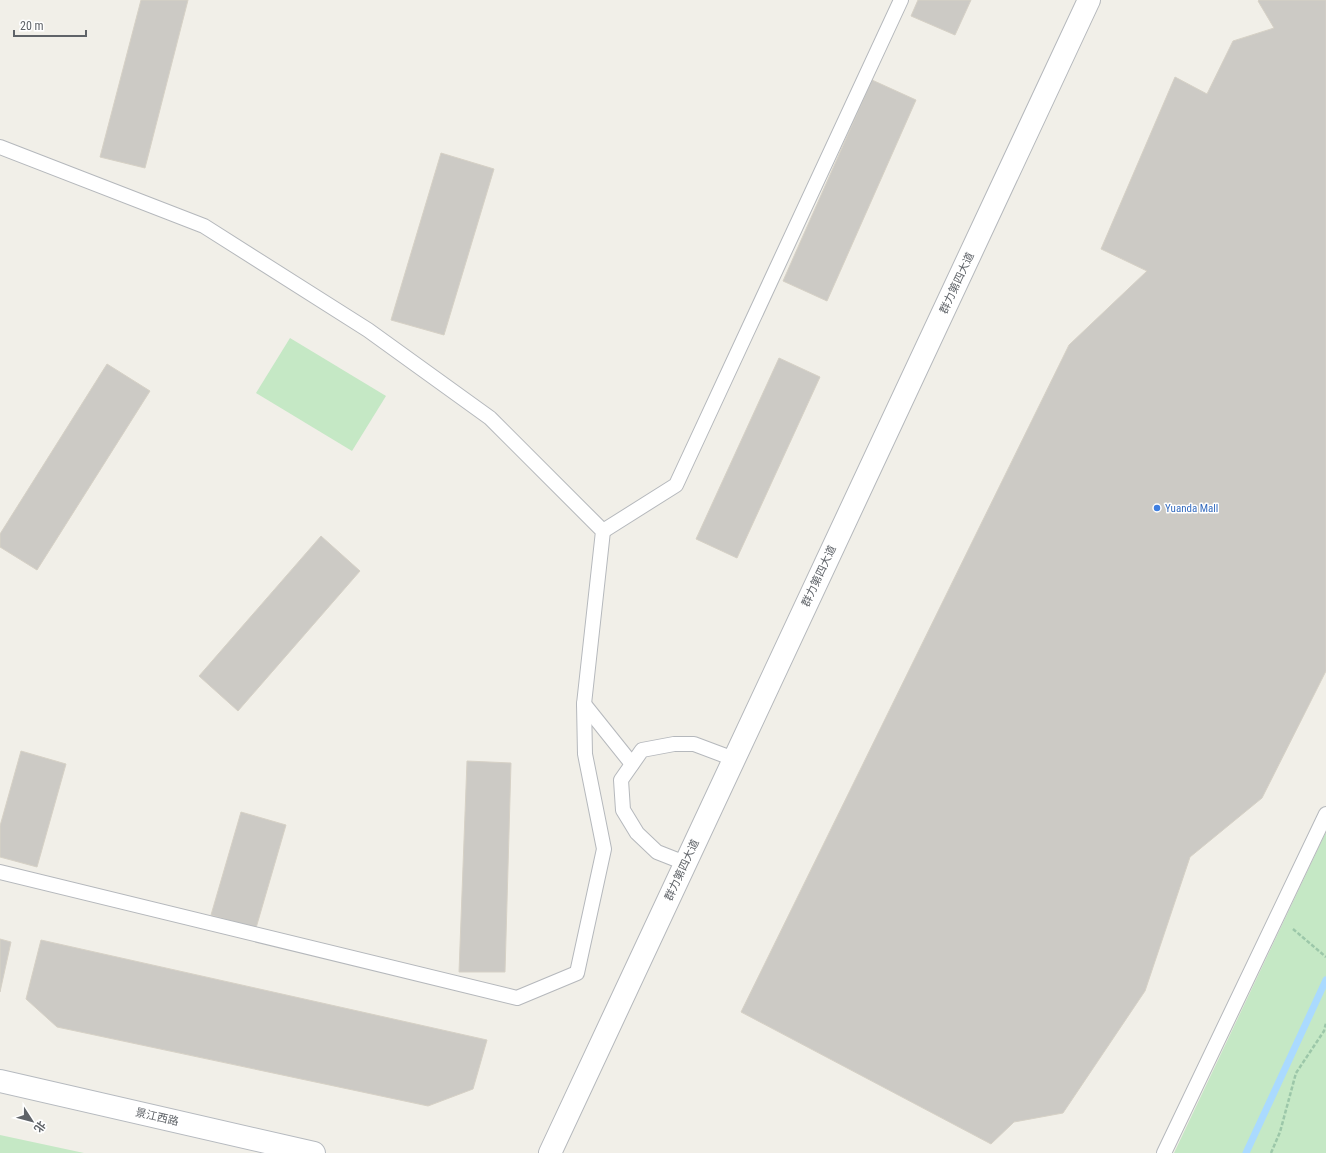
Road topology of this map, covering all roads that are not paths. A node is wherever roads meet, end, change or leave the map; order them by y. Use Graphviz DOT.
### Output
graph roads {
  1 [pos="902,0"];
  2 [pos="1089,0"];
  3 [pos="0,147"];
  4 [pos="603,532"];
  5 [pos="584,704"];
  6 [pos="734,759"];
  7 [pos="632,764"];
  8 [pos="1326,814"];
  9 [pos="685,863"];
  10 [pos="0,872"];
  11 [pos="0,1081"];
  12 [pos="314,1153"];
  13 [pos="550,1153"];
  14 [pos="1164,1153"];
  1 -- 4 [label="lane"];
  2 -- 6 [label="street, 群力第四大道"];
  3 -- 4 [label="lane"];
  4 -- 5 [label="lane"];
  5 -- 7 [label="lane"];
  5 -- 10 [label="lane"];
  6 -- 7 [label="lane"];
  6 -- 9 [label="street, 群力第四大道"];
  7 -- 9 [label="lane"];
  8 -- 14 [label="lane"];
  9 -- 13 [label="street, 群力第四大道"];
  11 -- 12 [label="street, 景江西路"];
}
